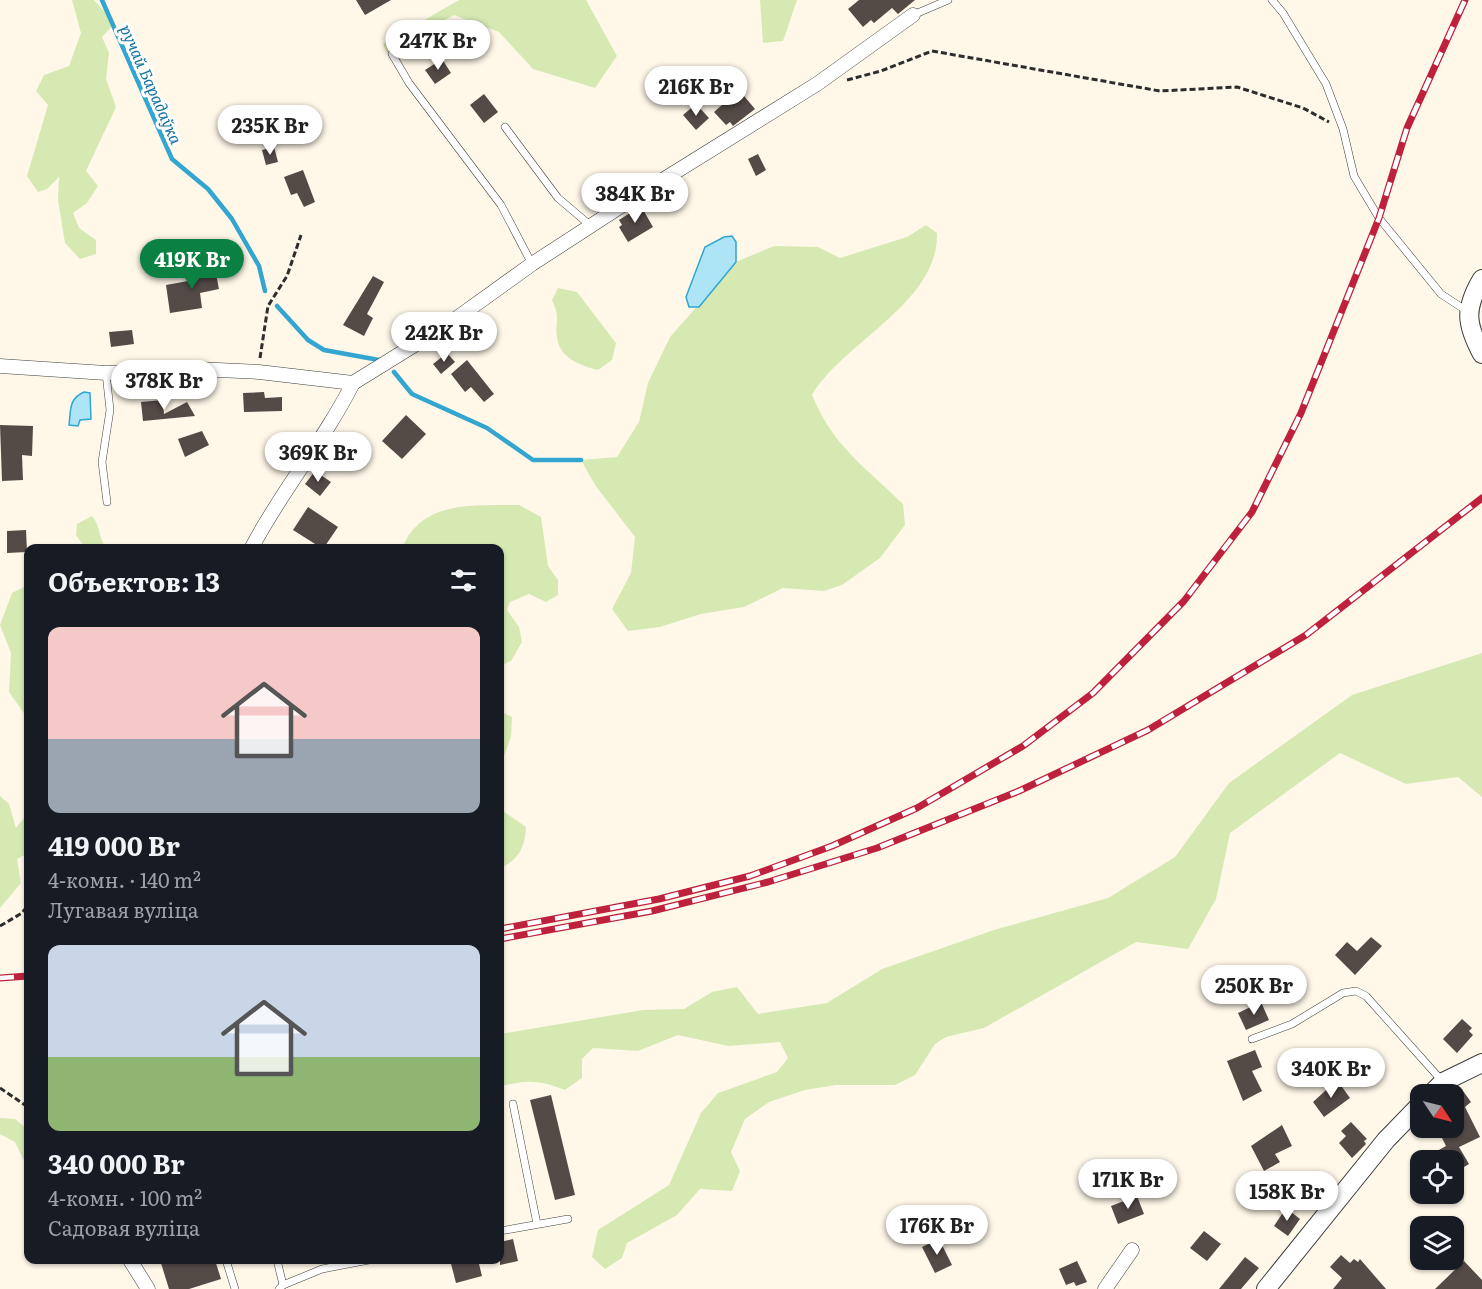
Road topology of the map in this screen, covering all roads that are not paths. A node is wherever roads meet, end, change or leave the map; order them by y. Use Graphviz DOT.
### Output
graph roads {
  1 [pos="948,0"];
  2 [pos="1272,0"];
  3 [pos="913,15"];
  4 [pos="392,54"];
  5 [pos="505,127"];
  6 [pos="591,226"];
  7 [pos="532,264"];
  8 [pos="1482,279"];
  9 [pos="1467,311"];
  10 [pos="1482,354"];
  11 [pos="0,366"];
  12 [pos="106,373"];
  13 [pos="353,383"];
  14 [pos="108,502"];
  15 [pos="254,544"];
  16 [pos="1252,1039"];
  17 [pos="1482,1063"];
  18 [pos="1433,1084"];
  19 [pos="1443,1084"];
  20 [pos="513,1104"];
  21 [pos="1410,1115"];
  22 [pos="568,1219"];
  23 [pos="537,1224"];
  24 [pos="504,1230"];
  25 [pos="1132,1250"];
  26 [pos="132,1264"];
  27 [pos="227,1264"];
  28 [pos="278,1264"];
  29 [pos="348,1264"];
  30 [pos="281,1287"];
  31 [pos="148,1289"];
  32 [pos="235,1289"];
  33 [pos="1105,1289"];
  34 [pos="1266,1289"];
  1 -- 3 [label="lane"];
  2 -- 9 [label="lane"];
  3 -- 6 [label="street"];
  4 -- 7 [label="lane"];
  5 -- 6 [label="lane"];
  6 -- 7 [label="street"];
  7 -- 13 [label="street"];
  8 -- 9 [label="street"];
  9 -- 10 [label="street"];
  11 -- 12 [label="street"];
  12 -- 13 [label="street"];
  12 -- 14 [label="lane"];
  13 -- 15 [label="street"];
  16 -- 18 [label="lane"];
  17 -- 19 [label="street"];
  20 -- 23 [label="lane"];
  21 -- 34 [label="street"];
  22 -- 23 [label="lane"];
  23 -- 24 [label="lane"];
  25 -- 33 [label="street"];
  26 -- 31 [label="street"];
  27 -- 32 [label="lane"];
  28 -- 30 [label="lane"];
  29 -- 30 [label="lane"];
}
